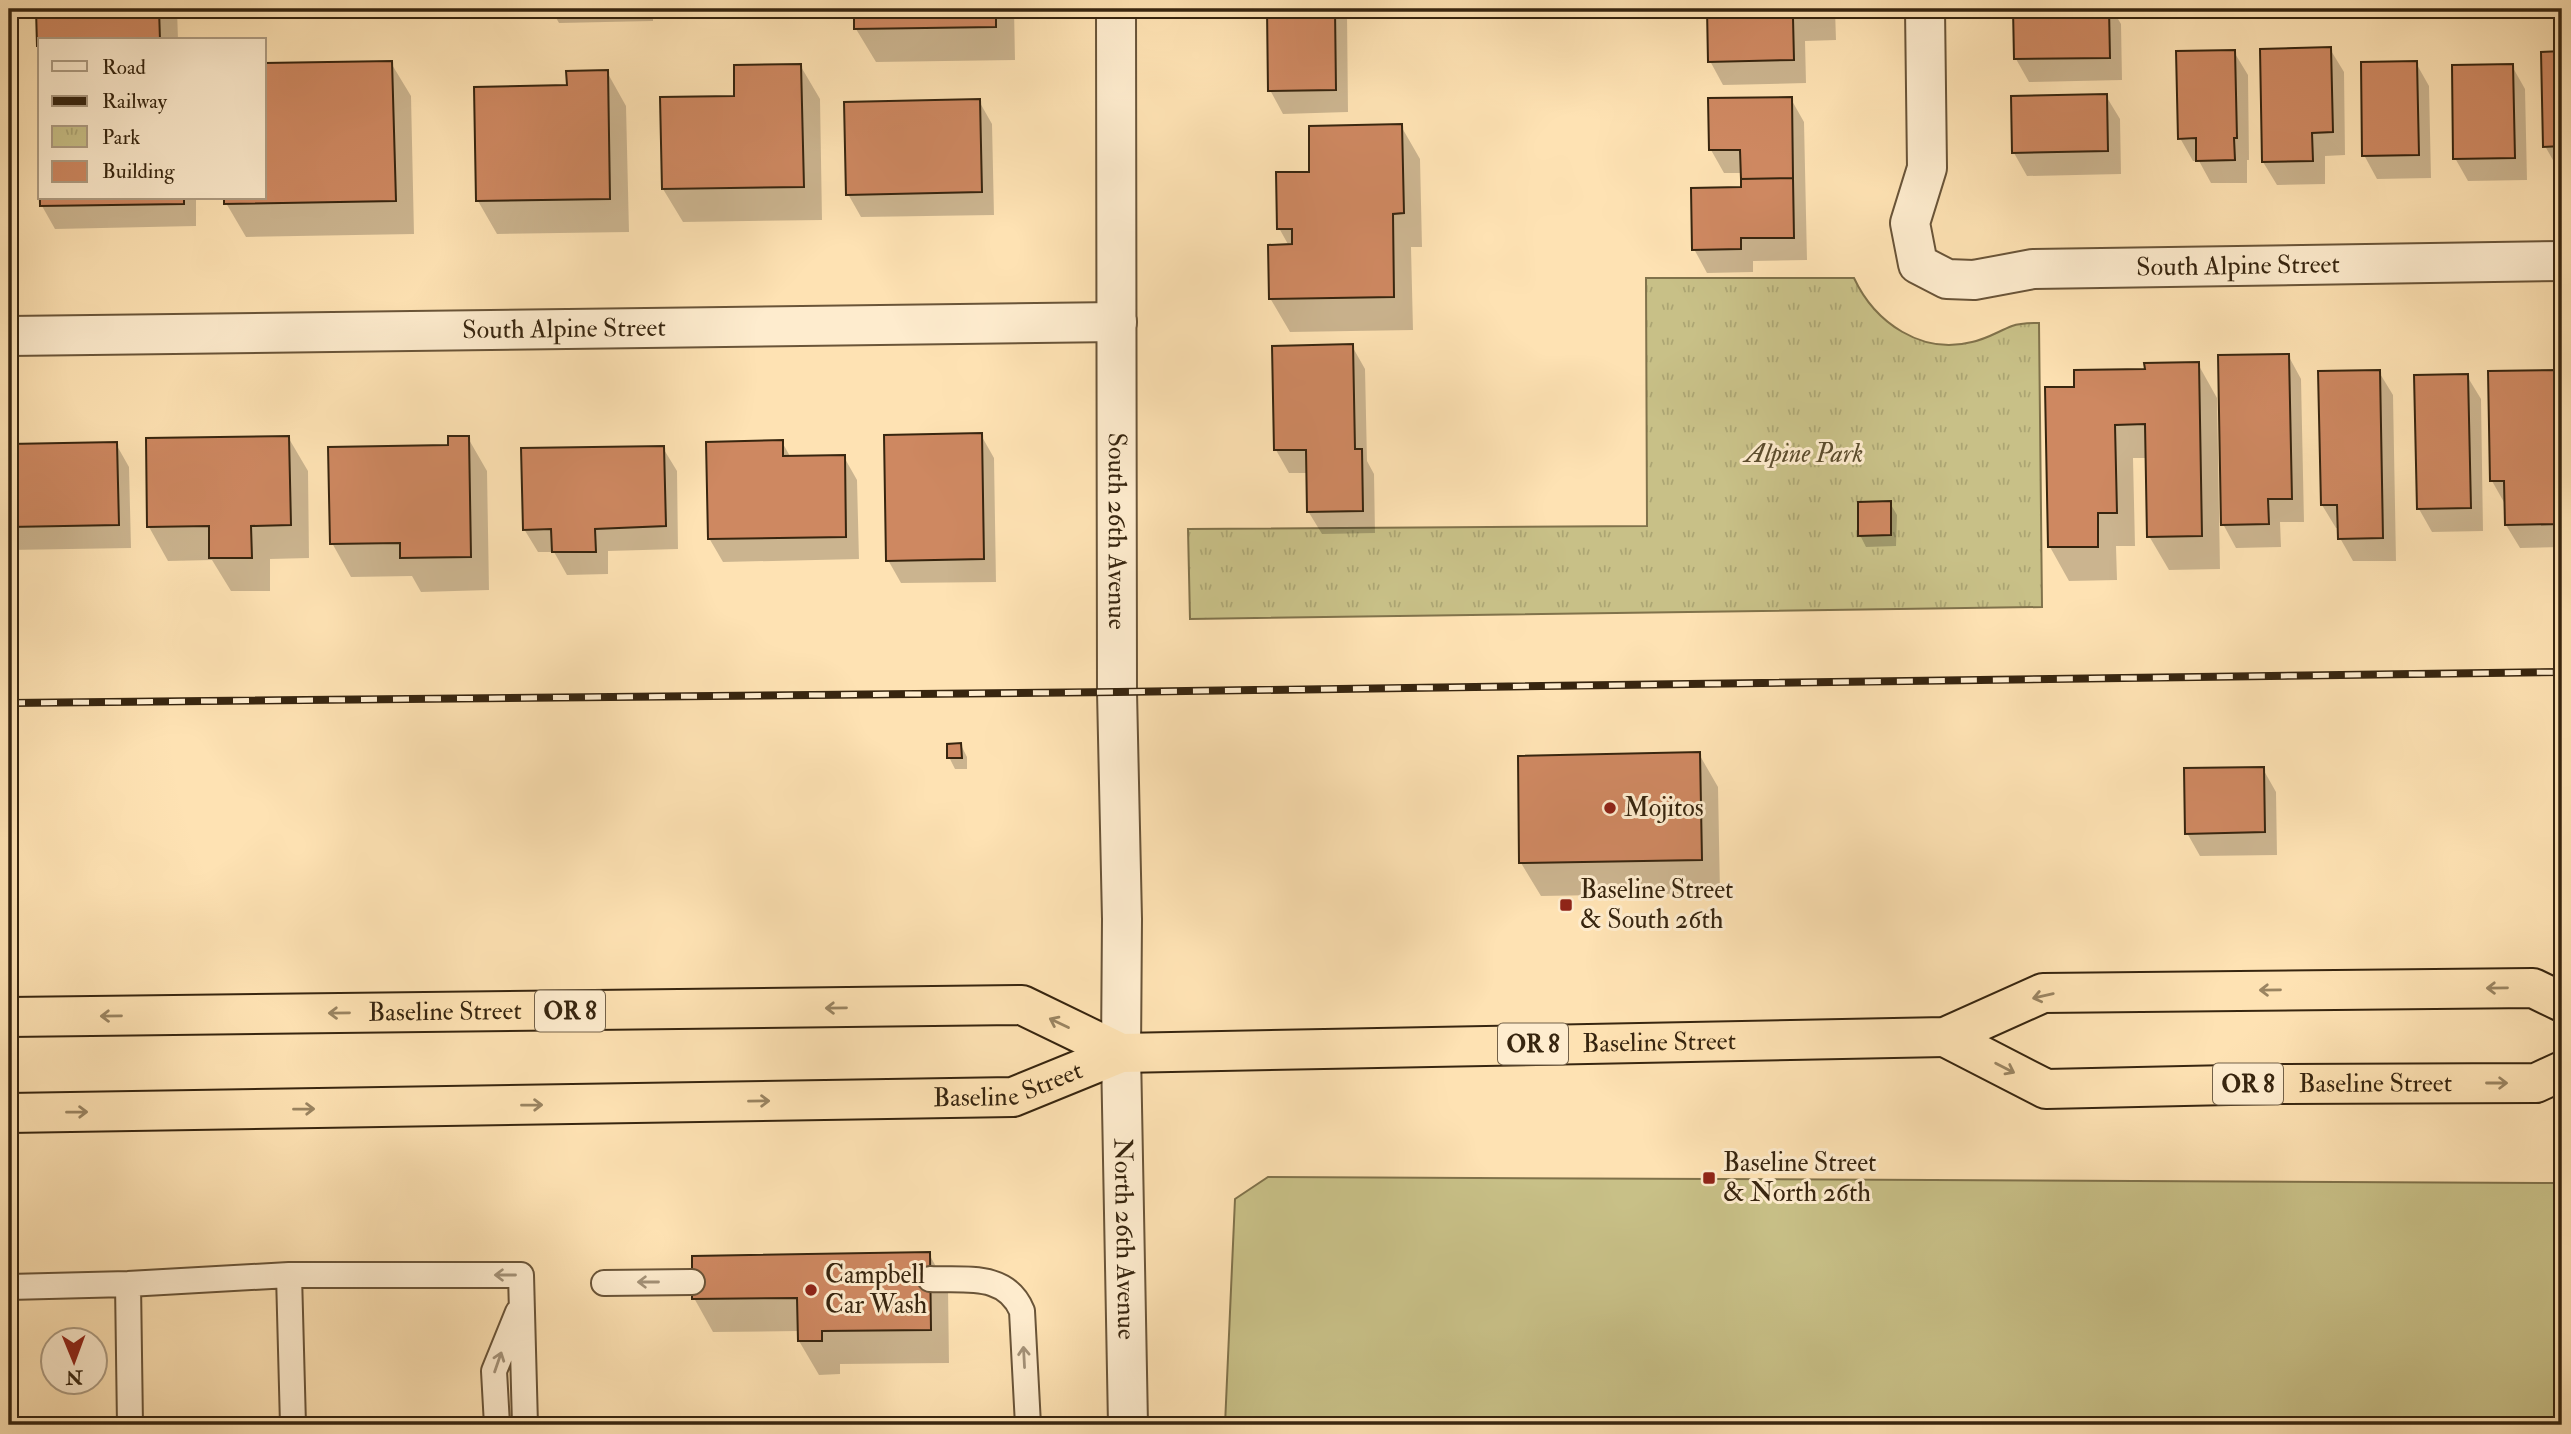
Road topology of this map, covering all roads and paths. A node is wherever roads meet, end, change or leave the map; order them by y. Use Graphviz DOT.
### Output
graph roads {
  1 [pos="1116,9"];
  2 [pos="1925,9"];
  3 [pos="2562,261"];
  4 [pos="1117,322"];
  5 [pos="9,336"];
  6 [pos="2562,1002"];
  7 [pos="9,1017"];
  8 [pos="1945,1037"];
  9 [pos="1121,1053"];
  10 [pos="2562,1070"];
  11 [pos="9,1113"];
  12 [pos="289,1275"];
  13 [pos="930,1279"];
  14 [pos="692,1282"];
  15 [pos="604,1283"];
  16 [pos="128,1284"];
  17 [pos="9,1287"];
  18 [pos="522,1302"];
  19 [pos="130,1425"];
  20 [pos="293,1425"];
  21 [pos="496,1425"];
  22 [pos="525,1425"];
  23 [pos="1028,1425"];
  24 [pos="1128,1425"];
  1 -- 4 [label="street, South 26th Avenue"];
  2 -- 3 [label="street, South Alpine Street"];
  4 -- 5 [label="street, South Alpine Street"];
  4 -- 9 [label="street, South 26th Avenue"];
  6 -- 8 [label="highway, Baseline Street / OR 8, one-way"];
  9 -- 7 [label="highway, Baseline Street / OR 8, one-way"];
  8 -- 9 [label="highway, Baseline Street / OR 8"];
  8 -- 10 [label="highway, Baseline Street / OR 8, one-way"];
  11 -- 9 [label="highway, Baseline Street / OR 8, one-way"];
  9 -- 24 [label="street, North 26th Avenue"];
  12 -- 16 [label="lane"];
  18 -- 12 [label="lane, one-way"];
  12 -- 20 [label="lane"];
  23 -- 13 [label="lane, one-way"];
  14 -- 15 [label="lane, one-way"];
  16 -- 17 [label="lane"];
  16 -- 19 [label="lane"];
  21 -- 18 [label="lane, one-way"];
  18 -- 22 [label="lane"];
}
